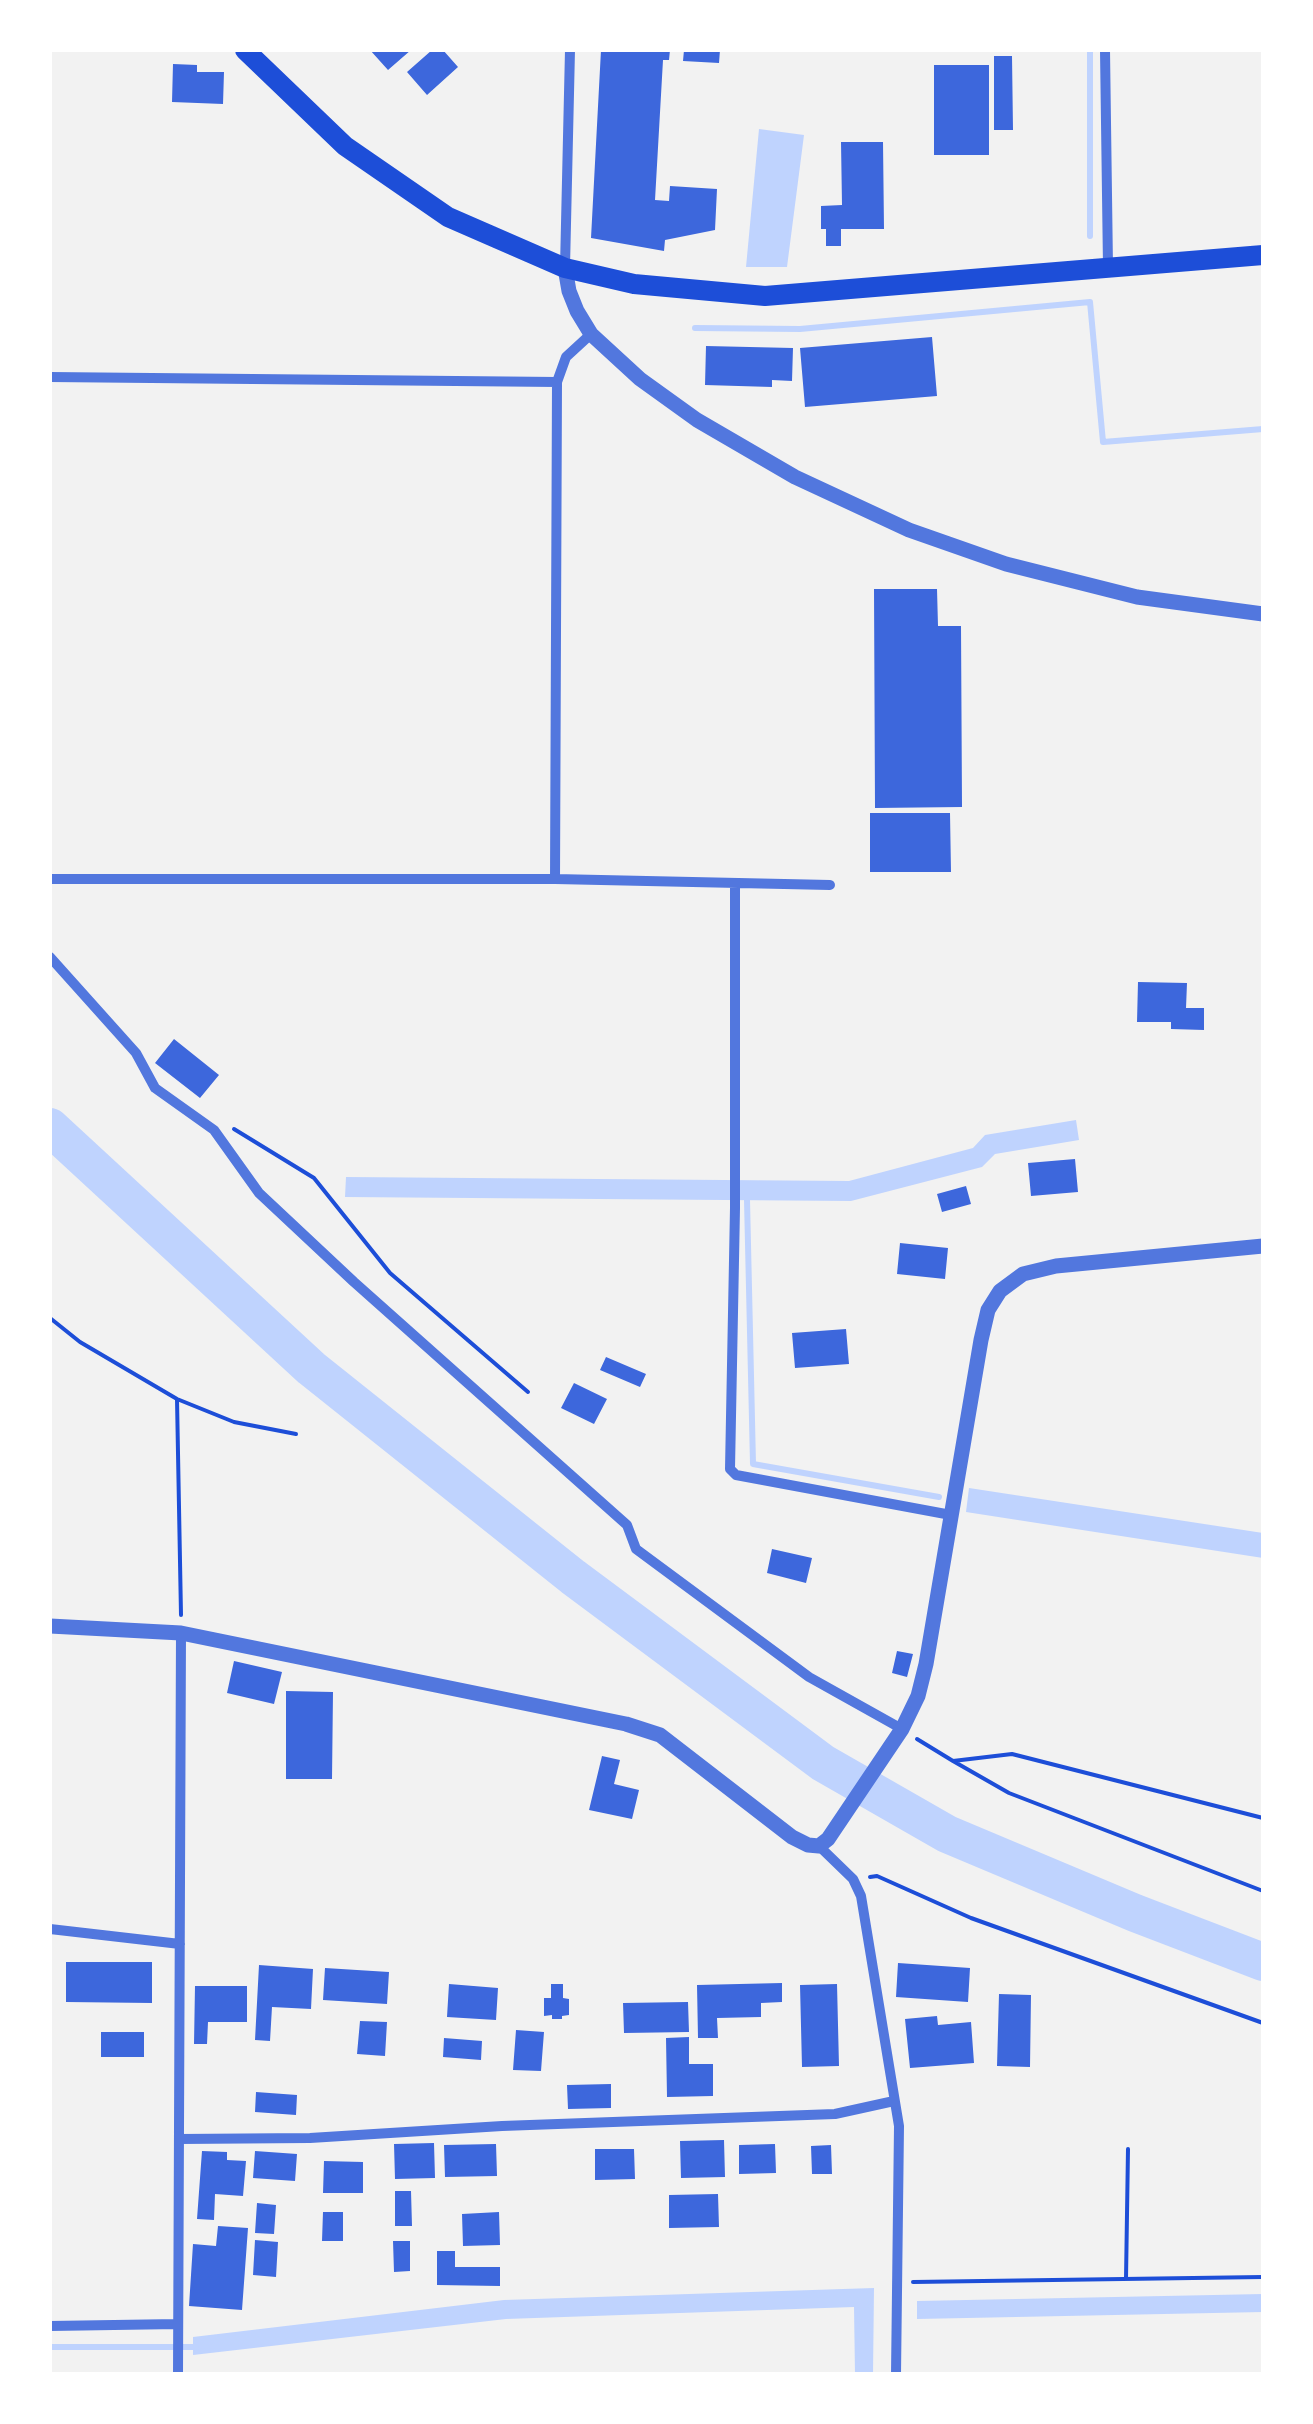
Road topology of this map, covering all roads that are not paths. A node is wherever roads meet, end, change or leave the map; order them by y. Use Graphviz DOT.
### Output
graph roads {
  1 [pos="245,50"];
  2 [pos="570,50"];
  3 [pos="1105,50"];
  4 [pos="1263,255"];
  5 [pos="565,268"];
  6 [pos="1108,268"];
  7 [pos="590,334"];
  8 [pos="50,377"];
  9 [pos="557,382"];
  10 [pos="1263,614"];
  11 [pos="555,878"];
  12 [pos="50,879"];
  13 [pos="734,883"];
  14 [pos="830,885"];
  15 [pos="50,956"];
  16 [pos="1263,1246"];
  17 [pos="951,1515"];
  18 [pos="50,1626"];
  19 [pos="181,1633"];
  20 [pos="902,1729"];
  21 [pos="824,1843"];
  22 [pos="50,1928"];
  23 [pos="180,1944"];
  24 [pos="894,2101"];
  25 [pos="179,2139"];
  26 [pos="178,2324"];
  27 [pos="50,2326"];
  28 [pos="178,2374"];
  29 [pos="896,2374"];
  1 -- 5 [label="main road"];
  2 -- 5 [label="street"];
  3 -- 6 [label="street"];
  4 -- 6 [label="main road"];
  5 -- 6 [label="main road"];
  5 -- 7 [label="street"];
  7 -- 9 [label="street"];
  7 -- 10 [label="street"];
  8 -- 9 [label="street"];
  9 -- 11 [label="street"];
  11 -- 12 [label="street"];
  11 -- 13 [label="street"];
  13 -- 14 [label="street"];
  13 -- 17 [label="street"];
  15 -- 20 [label="street"];
  16 -- 17 [label="street"];
  17 -- 20 [label="street"];
  18 -- 19 [label="street"];
  19 -- 21 [label="street"];
  19 -- 23 [label="street"];
  20 -- 21 [label="street"];
  21 -- 24 [label="street"];
  22 -- 23 [label="street"];
  23 -- 25 [label="street"];
  24 -- 25 [label="street"];
  24 -- 29 [label="street"];
  25 -- 26 [label="street"];
  26 -- 27 [label="street"];
  26 -- 28 [label="street"];
}
